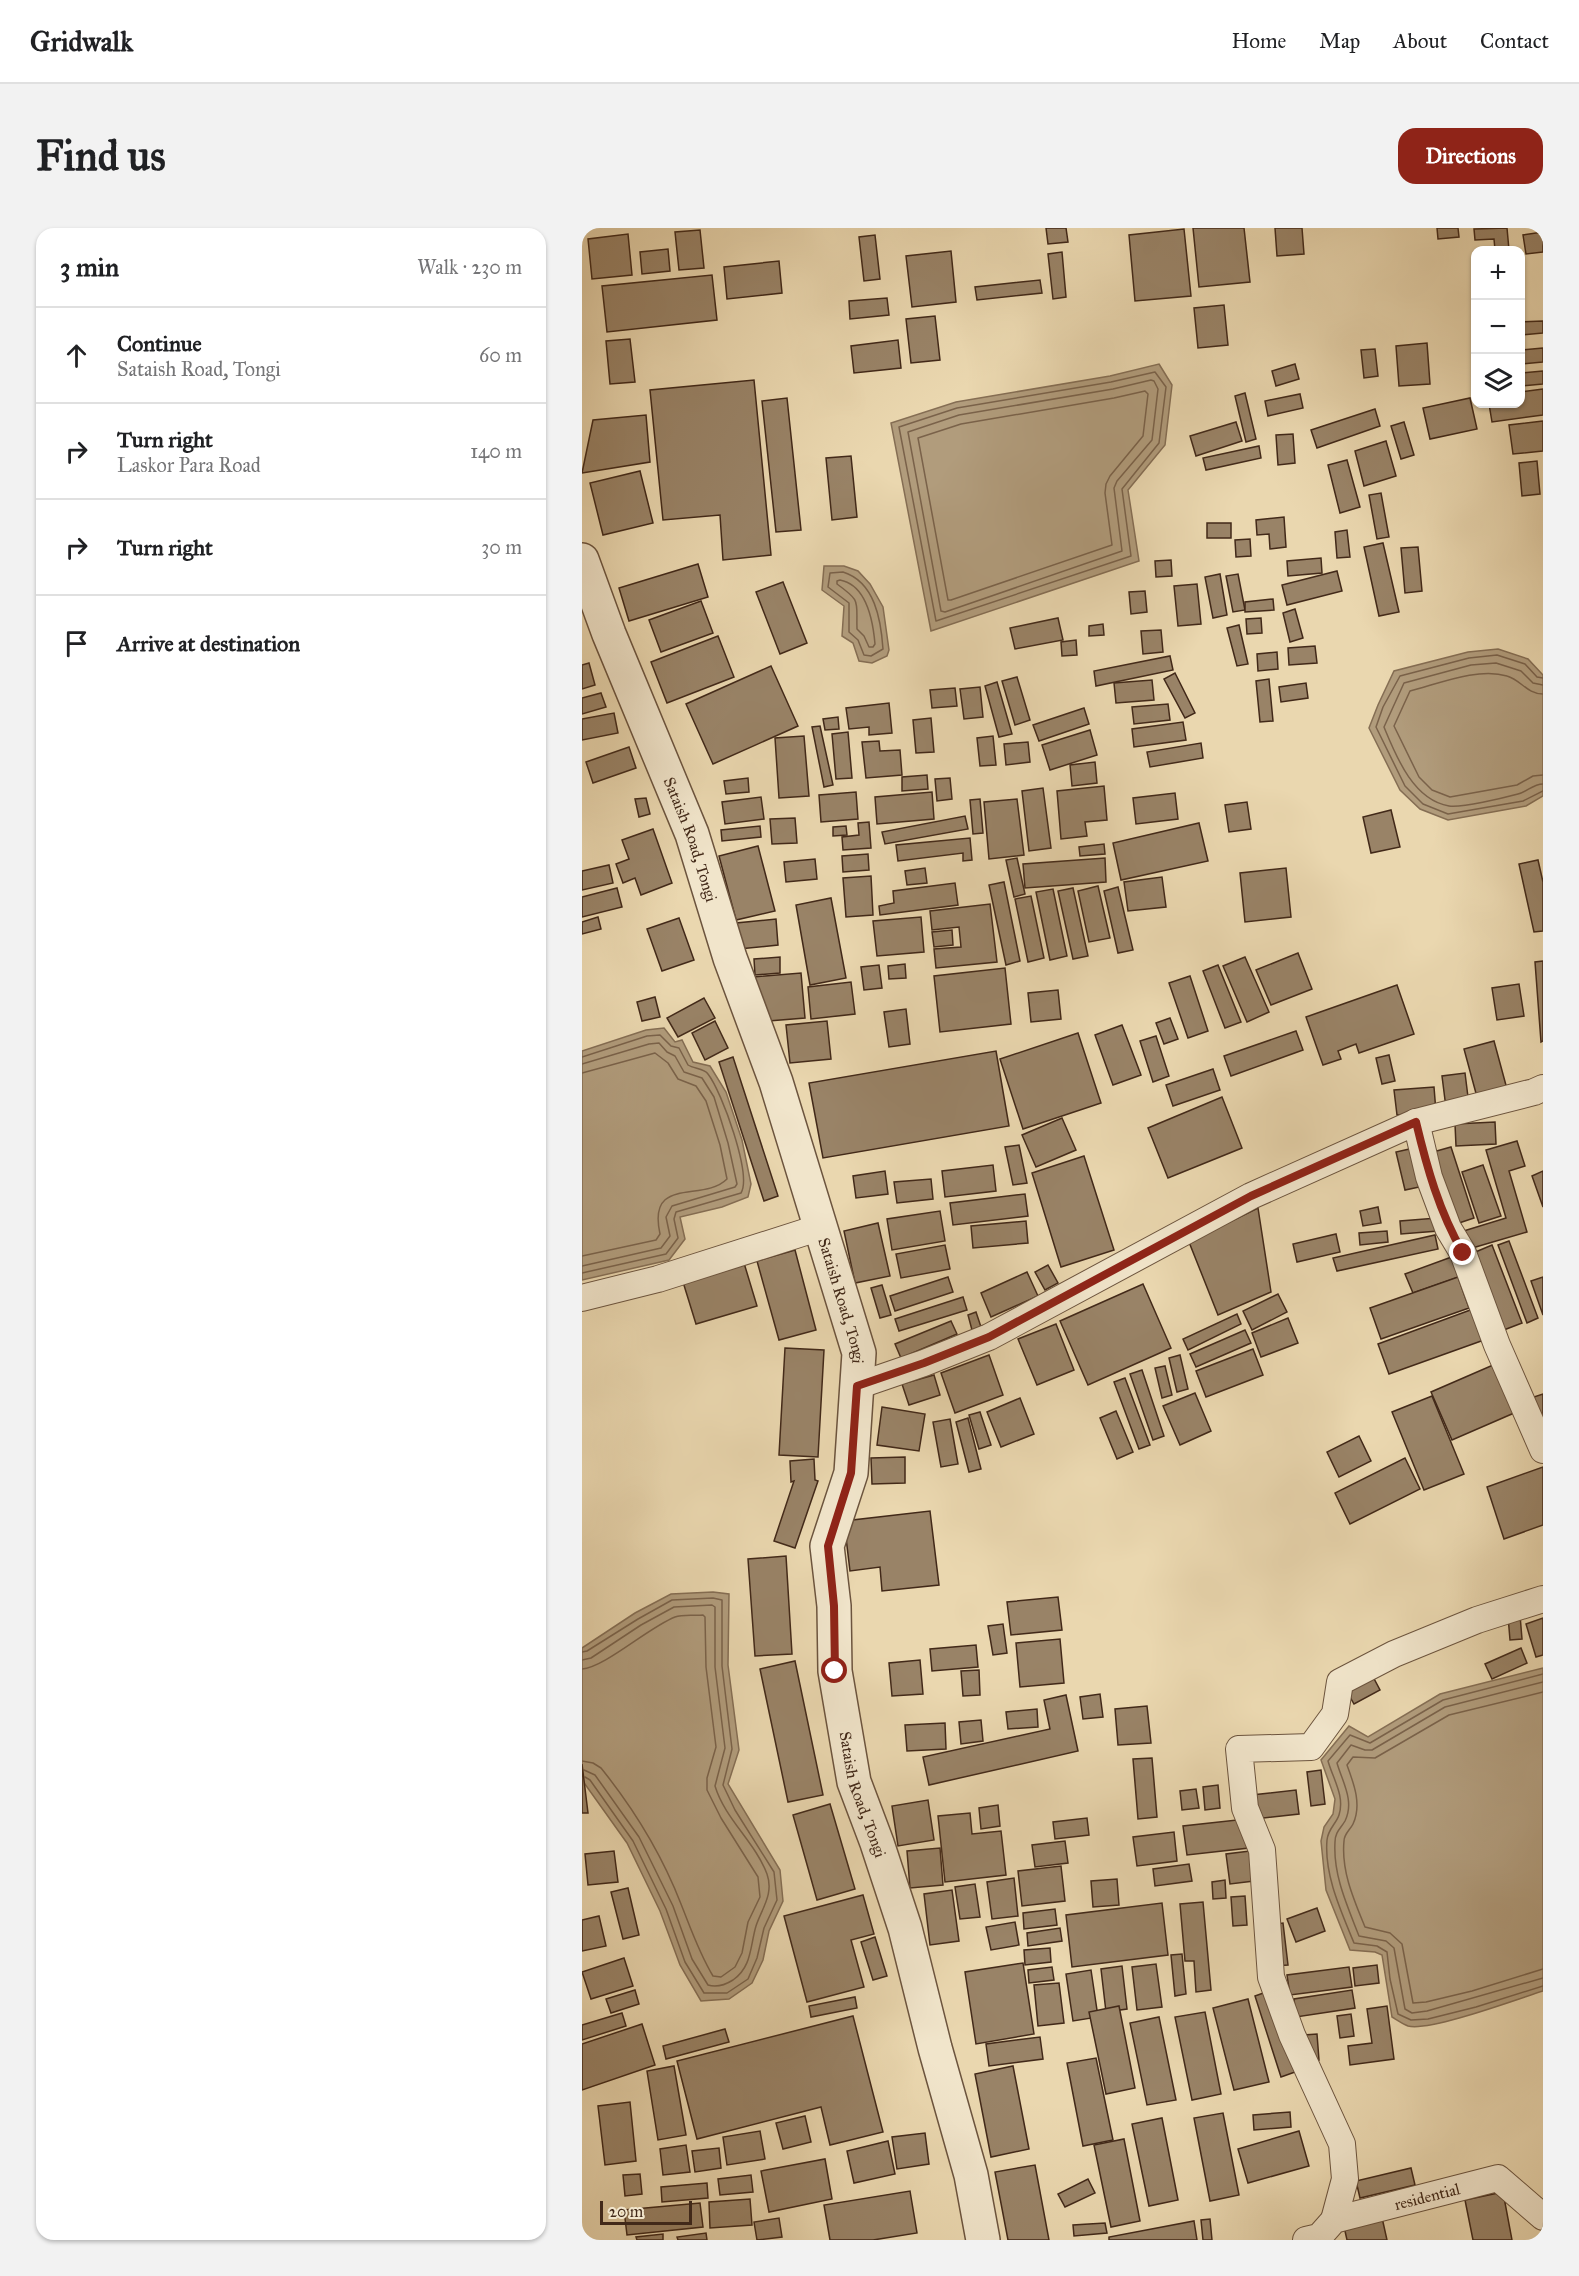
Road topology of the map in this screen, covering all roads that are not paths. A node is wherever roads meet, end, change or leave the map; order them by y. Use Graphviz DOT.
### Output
graph roads {
  1 [pos="582,560"];
  2 [pos="1543,1088"];
  3 [pos="1416,1122"];
  4 [pos="821,1227"];
  5 [pos="582,1298"];
  6 [pos="857,1386"];
  7 [pos="1543,1450"];
  8 [pos="1543,1599"];
  9 [pos="1543,2217"];
  10 [pos="1334,2220"];
  11 [pos="983,2240"];
  12 [pos="1306,2240"];
  1 -- 4 [label="street, Sataish Road, Tongi"];
  2 -- 3 [label="street"];
  3 -- 6 [label="street"];
  3 -- 7 [label="street"];
  4 -- 5 [label="street"];
  4 -- 6 [label="street, Sataish Road, Tongi"];
  6 -- 11 [label="street, Sataish Road, Tongi"];
  8 -- 10 [label="street"];
  9 -- 10 [label="street, residential"];
  10 -- 12 [label="street, residential"];
}
